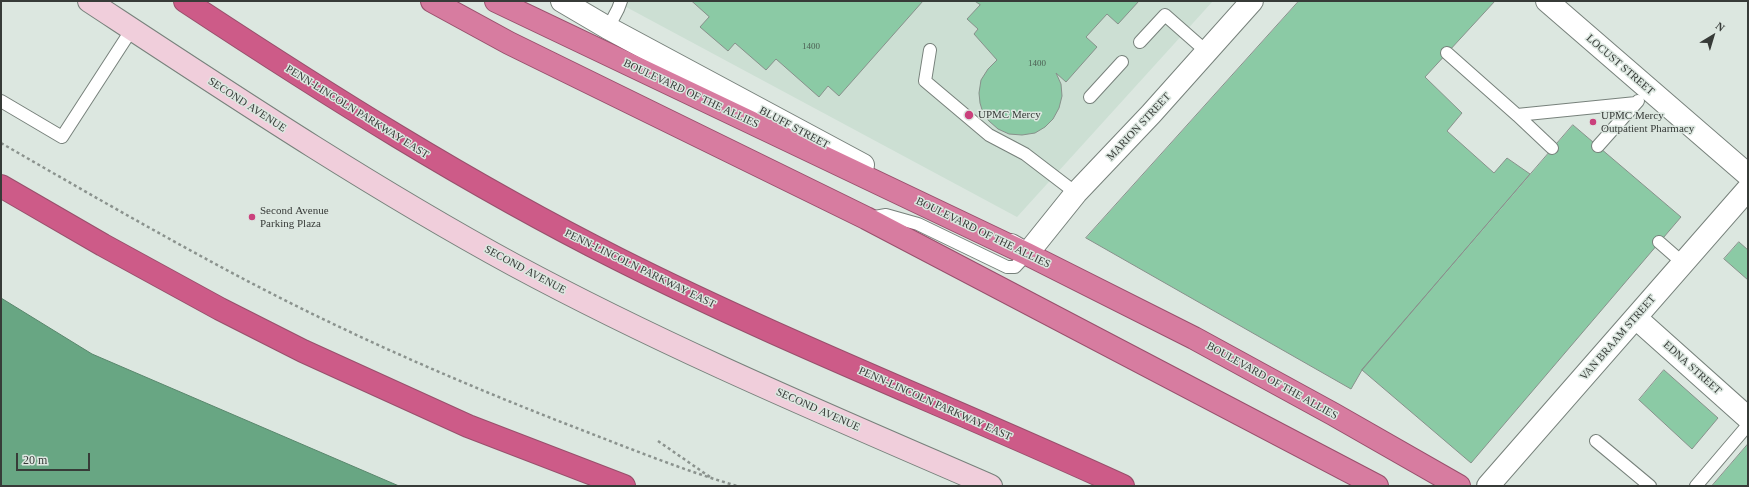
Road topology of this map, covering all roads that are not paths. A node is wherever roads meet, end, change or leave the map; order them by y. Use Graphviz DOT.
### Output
graph roads {
  1 [pos="89,1"];
  2 [pos="185,1"];
  3 [pos="432,1"];
  4 [pos="496,1"];
  5 [pos="562,1"];
  6 [pos="621,1"];
  7 [pos="1252,1"];
  8 [pos="1547,1"];
  9 [pos="608,28"];
  10 [pos="132,29"];
  11 [pos="1140,42"];
  12 [pos="930,50"];
  13 [pos="1207,52"];
  14 [pos="1447,53"];
  15 [pos="1122,62"];
  16 [pos="1642,96"];
  17 [pos="1090,97"];
  18 [pos="1,101"];
  19 [pos="1517,115"];
  20 [pos="1598,146"];
  21 [pos="1552,148"];
  22 [pos="1748,175"];
  23 [pos="1,186"];
  24 [pos="1748,189"];
  25 [pos="1076,193"];
  26 [pos="866,218"];
  27 [pos="1659,242"];
  28 [pos="1026,254"];
  29 [pos="1684,264"];
  30 [pos="1636,318"];
  31 [pos="1748,418"];
  32 [pos="1748,426"];
  33 [pos="1596,441"];
  34 [pos="624,486"];
  35 [pos="990,486"];
  36 [pos="1123,486"];
  37 [pos="1377,486"];
  38 [pos="1459,486"];
  39 [pos="1488,486"];
  40 [pos="1650,486"];
  41 [pos="1696,486"];
  1 -- 10 [label="main road, SECOND AVENUE"];
  2 -- 36 [label="highway, PENN-LINCOLN PARKWAY EAST"];
  3 -- 26 [label="highway"];
  4 -- 28 [label="highway, BOULEVARD OF THE ALLIES"];
  5 -- 9 [label="street, BLUFF STREET"];
  6 -- 9 [label="lane"];
  7 -- 13 [label="street, MARION STREET"];
  8 -- 16 [label="street, LOCUST STREET"];
  9 -- 28 [label="street, BLUFF STREET"];
  10 -- 18 [label="lane"];
  10 -- 35 [label="main road, SECOND AVENUE"];
  11 -- 13 [label="lane"];
  12 -- 25 [label="lane"];
  13 -- 25 [label="street, MARION STREET"];
  14 -- 19 [label="lane"];
  15 -- 17 [label="lane"];
  16 -- 19 [label="lane"];
  16 -- 20 [label="lane"];
  16 -- 22 [label="street, LOCUST STREET"];
  19 -- 21 [label="lane"];
  23 -- 34 [label="highway"];
  24 -- 29 [label="street, VAN BRAAM STREET"];
  25 -- 28 [label="street, MARION STREET"];
  26 -- 28 [label="lane"];
  26 -- 37 [label="highway"];
  27 -- 29 [label="lane"];
  28 -- 38 [label="highway, BOULEVARD OF THE ALLIES"];
  29 -- 30 [label="street, VAN BRAAM STREET"];
  30 -- 31 [label="street, EDNA STREET"];
  30 -- 39 [label="street, VAN BRAAM STREET"];
  32 -- 41 [label="lane"];
  33 -- 40 [label="lane"];
}
